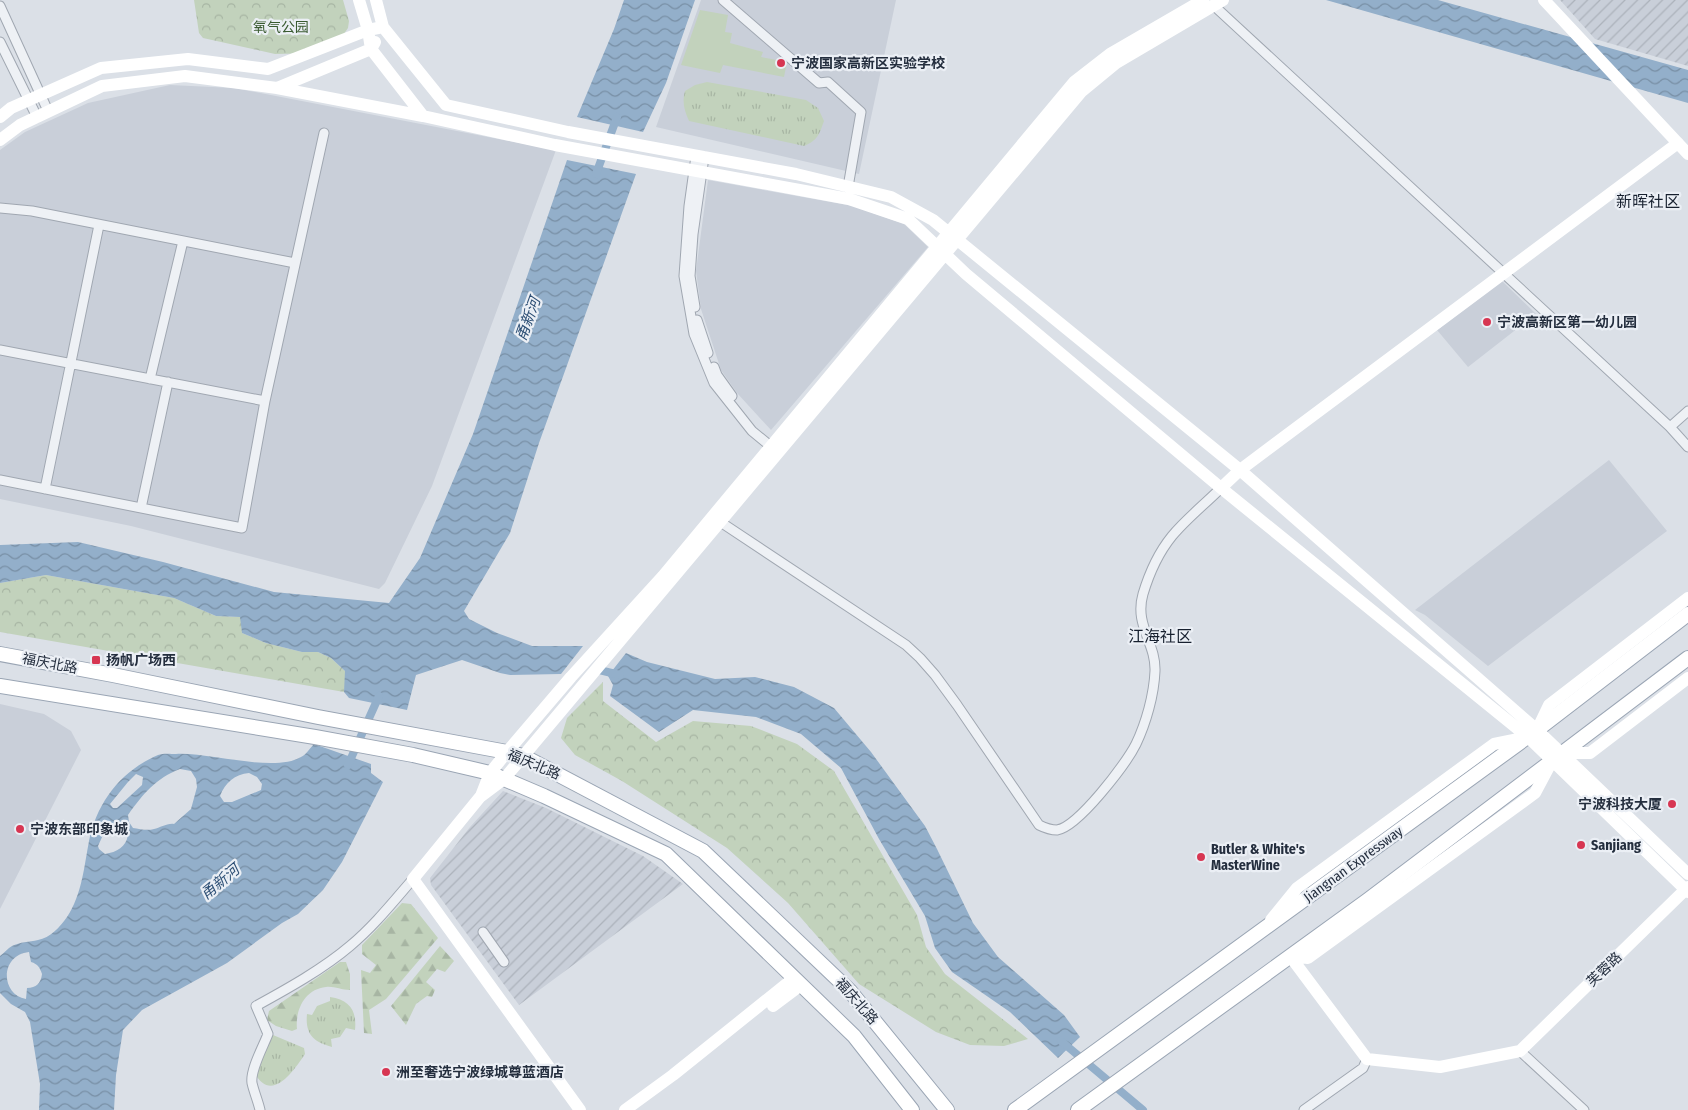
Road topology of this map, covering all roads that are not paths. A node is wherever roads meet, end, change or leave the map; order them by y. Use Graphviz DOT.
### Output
graph roads {
  1 [pos="359,0"];
  2 [pos="376,0"];
  3 [pos="724,0"];
  4 [pos="1544,0"];
  5 [pos="1212,1"];
  6 [pos="0,6"];
  7 [pos="383,27"];
  8 [pos="368,30"];
  9 [pos="0,42"];
  10 [pos="372,49"];
  11 [pos="277,88"];
  12 [pos="41,95"];
  13 [pos="29,100"];
  14 [pos="43,114"];
  15 [pos="423,116"];
  16 [pos="0,117"];
  17 [pos="324,133"];
  18 [pos="0,140"];
  19 [pos="1678,143"];
  20 [pos="1688,154"];
  21 [pos="700,157"];
  22 [pos="698,171"];
  23 [pos="848,187"];
  24 [pos="0,208"];
  25 [pos="99,225"];
  26 [pos="952,237"];
  27 [pos="183,241"];
  28 [pos="941,250"];
  29 [pos="295,263"];
  30 [pos="1504,274"];
  31 [pos="0,350"];
  32 [pos="71,363"];
  33 [pos="150,379"];
  34 [pos="168,382"];
  35 [pos="265,401"];
  36 [pos="1688,410"];
  37 [pos="1670,427"];
  38 [pos="1688,447"];
  39 [pos="776,448"];
  40 [pos="1240,470"];
  41 [pos="0,480"];
  42 [pos="1221,488"];
  43 [pos="45,489"];
  44 [pos="140,508"];
  45 [pos="717,518"];
  46 [pos="1688,598"];
  47 [pos="1688,614"];
  48 [pos="0,654"];
  49 [pos="1688,658"];
  50 [pos="1688,678"];
  51 [pos="0,686"];
  52 [pos="1533,734"];
  53 [pos="507,752"];
  54 [pos="523,756"];
  55 [pos="1556,757"];
  56 [pos="490,773"];
  57 [pos="504,779"];
  58 [pos="480,797"];
  59 [pos="1688,874"];
  60 [pos="413,879"];
  61 [pos="1687,890"];
  62 [pos="483,932"];
  63 [pos="1290,956"];
  64 [pos="504,962"];
  65 [pos="798,981"];
  66 [pos="1520,1052"];
  67 [pos="1367,1059"];
  68 [pos="1083,1107"];
  69 [pos="260,1110"];
  70 [pos="580,1110"];
  71 [pos="625,1110"];
  72 [pos="635,1110"];
  73 [pos="912,1110"];
  74 [pos="946,1110"];
  75 [pos="1015,1110"];
  76 [pos="1304,1110"];
  77 [pos="1584,1110"];
  1 -- 8 [label="main road"];
  2 -- 7 [label="main road"];
  3 -- 23 [label="street"];
  4 -- 19 [label="main road"];
  5 -- 26 [label="main road"];
  5 -- 30 [label="street"];
  6 -- 12 [label="street"];
  7 -- 8 [label="main road"];
  7 -- 10 [label="main road"];
  7 -- 21 [label="main road"];
  8 -- 10 [label="main road"];
  8 -- 12 [label="main road"];
  9 -- 13 [label="street"];
  10 -- 11 [label="main road"];
  10 -- 15 [label="main road"];
  11 -- 14 [label="main road"];
  11 -- 15 [label="main road"];
  12 -- 13 [label="main road"];
  12 -- 14 [label="street"];
  13 -- 14 [label="street"];
  13 -- 16 [label="main road"];
  14 -- 18 [label="main road"];
  15 -- 22 [label="main road"];
  17 -- 29 [label="street"];
  19 -- 20 [label="main road"];
  19 -- 30 [label="main road"];
  21 -- 22 [label="street"];
  21 -- 23 [label="main road"];
  22 -- 28 [label="main road"];
  22 -- 39 [label="street"];
  23 -- 26 [label="main road"];
  24 -- 25 [label="street"];
  25 -- 27 [label="street"];
  25 -- 32 [label="street"];
  26 -- 28 [label="main road"];
  26 -- 40 [label="main road"];
  27 -- 29 [label="street"];
  27 -- 33 [label="street"];
  28 -- 39 [label="main road"];
  28 -- 42 [label="main road"];
  29 -- 35 [label="street"];
  30 -- 37 [label="street"];
  30 -- 40 [label="main road"];
  31 -- 32 [label="street"];
  32 -- 33 [label="street"];
  32 -- 43 [label="street"];
  33 -- 34 [label="street"];
  34 -- 35 [label="street"];
  34 -- 44 [label="street"];
  35 -- 44 [label="street"];
  36 -- 37 [label="street"];
  37 -- 38 [label="street"];
  39 -- 45 [label="main road"];
  40 -- 42 [label="main road"];
  40 -- 52 [label="main road"];
  41 -- 43 [label="street"];
  42 -- 45 [label="street"];
  42 -- 52 [label="main road"];
  43 -- 44 [label="street"];
  45 -- 53 [label="main road"];
  45 -- 54 [label="main road"];
  46 -- 52 [label="main road"];
  47 -- 52 [label="main road, Jiangnan Expressway"];
  48 -- 53 [label="main road, 福庆北路"];
  49 -- 55 [label="main road"];
  50 -- 55 [label="main road"];
  51 -- 56 [label="main road, 福庆北路"];
  52 -- 55 [label="main road"];
  52 -- 75 [label="main road, Jiangnan Expressway"];
  53 -- 54 [label="main road, 福庆北路"];
  53 -- 56 [label="main road"];
  54 -- 57 [label="main road"];
  54 -- 74 [label="main road, 福庆北路"];
  55 -- 59 [label="main road"];
  55 -- 61 [label="main road"];
  55 -- 63 [label="main road"];
  56 -- 57 [label="main road, 福庆北路"];
  56 -- 58 [label="main road"];
  57 -- 58 [label="main road"];
  57 -- 65 [label="main road, 福庆北路"];
  58 -- 60 [label="main road"];
  60 -- 69 [label="street"];
  60 -- 70 [label="main road"];
  61 -- 66 [label="main road, 芙蓉路"];
  62 -- 64 [label="street"];
  63 -- 67 [label="main road"];
  63 -- 68 [label="main road"];
  65 -- 71 [label="main road"];
  65 -- 72 [label="main road"];
  65 -- 73 [label="main road, 福庆北路"];
  66 -- 67 [label="main road"];
  66 -- 77 [label="street"];
  67 -- 76 [label="street"];
}
